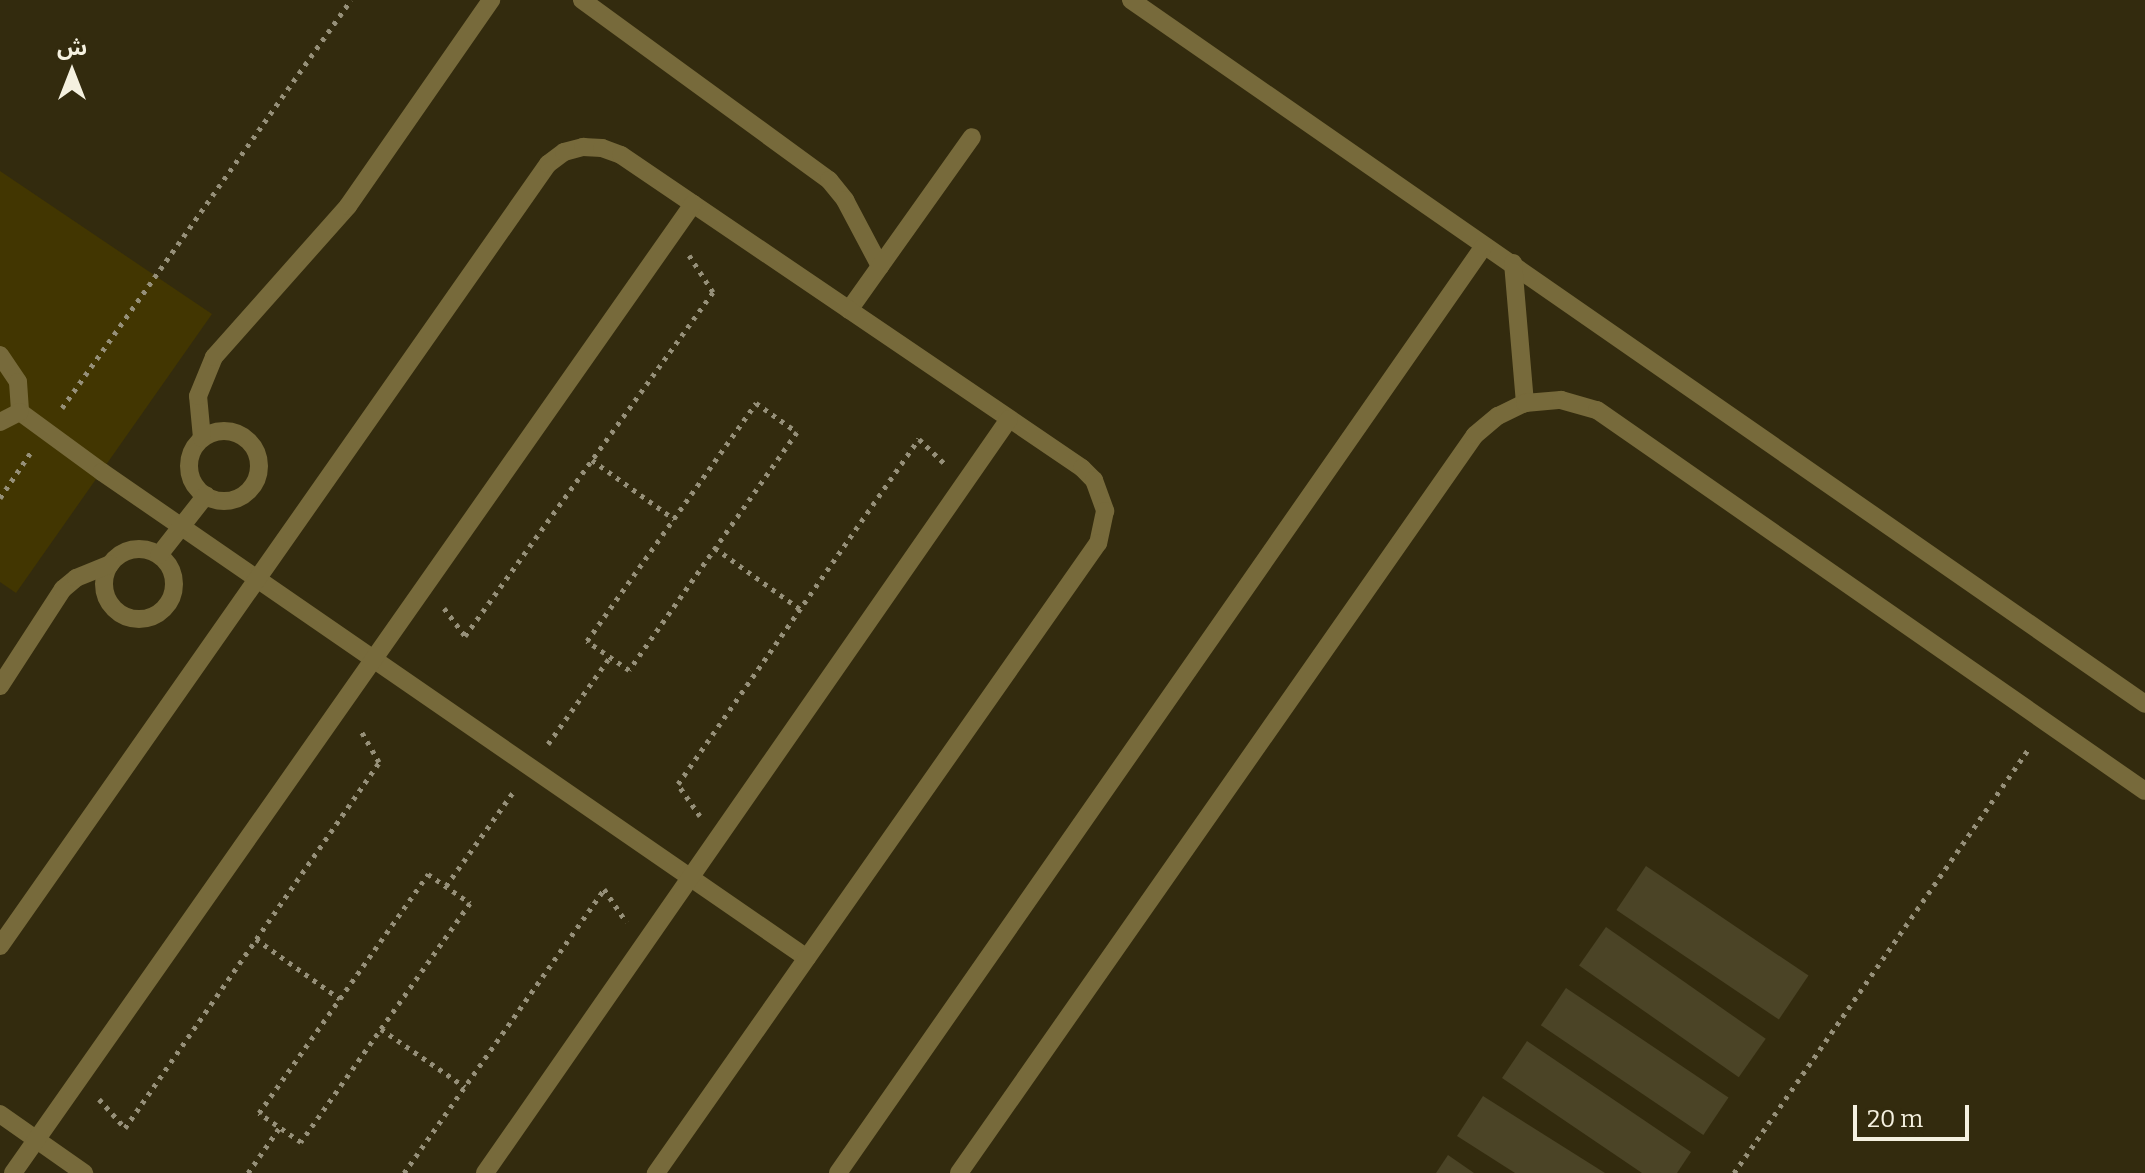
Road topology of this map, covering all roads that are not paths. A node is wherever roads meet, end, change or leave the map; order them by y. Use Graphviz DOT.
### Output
graph roads {
  1 [pos="491,0"];
  2 [pos="582,0"];
  3 [pos="1131,0"];
  4 [pos="972,137"];
  5 [pos="693,204"];
  6 [pos="1484,246"];
  7 [pos="1513,263"];
  8 [pos="880,266"];
  9 [pos="849,310"];
  10 [pos="0,355"];
  11 [pos="1525,403"];
  12 [pos="20,412"];
  13 [pos="1009,419"];
  14 [pos="0,422"];
  15 [pos="202,438"];
  16 [pos="206,495"];
  17 [pos="182,526"];
  18 [pos="159,555"];
  19 [pos="110,564"];
  20 [pos="257,578"];
  21 [pos="374,659"];
  22 [pos="0,686"];
  23 [pos="2145,704"];
  24 [pos="2145,791"];
  25 [pos="691,878"];
  26 [pos="0,946"];
  27 [pos="807,958"];
  28 [pos="0,1114"];
  29 [pos="36,1139"];
  30 [pos="13,1173"];
  31 [pos="84,1173"];
  32 [pos="485,1173"];
  33 [pos="656,1173"];
  34 [pos="838,1173"];
  35 [pos="959,1173"];
  1 -- 15 [label="lane"];
  2 -- 8 [label="lane"];
  3 -- 6 [label="lane"];
  4 -- 8 [label="lane"];
  5 -- 9 [label="lane"];
  5 -- 20 [label="lane"];
  5 -- 21 [label="lane"];
  6 -- 7 [label="lane"];
  6 -- 34 [label="lane"];
  7 -- 11 [label="lane"];
  7 -- 23 [label="lane"];
  8 -- 9 [label="lane"];
  9 -- 13 [label="lane"];
  10 -- 12 [label="lane"];
  11 -- 24 [label="lane"];
  11 -- 35 [label="lane"];
  12 -- 14 [label="lane"];
  12 -- 17 [label="lane"];
  13 -- 25 [label="lane"];
  13 -- 27 [label="lane"];
  15 -- 16 [label="lane"];
  15 -- 16 [label="lane"];
  16 -- 17 [label="lane"];
  17 -- 18 [label="lane"];
  17 -- 20 [label="lane"];
  18 -- 19 [label="lane"];
  18 -- 19 [label="lane"];
  19 -- 22 [label="lane"];
  20 -- 21 [label="lane"];
  20 -- 26 [label="lane"];
  21 -- 25 [label="lane"];
  21 -- 29 [label="lane"];
  25 -- 27 [label="lane"];
  25 -- 32 [label="lane"];
  27 -- 33 [label="lane"];
  28 -- 29 [label="lane"];
  29 -- 30 [label="lane"];
  29 -- 31 [label="lane"];
}
